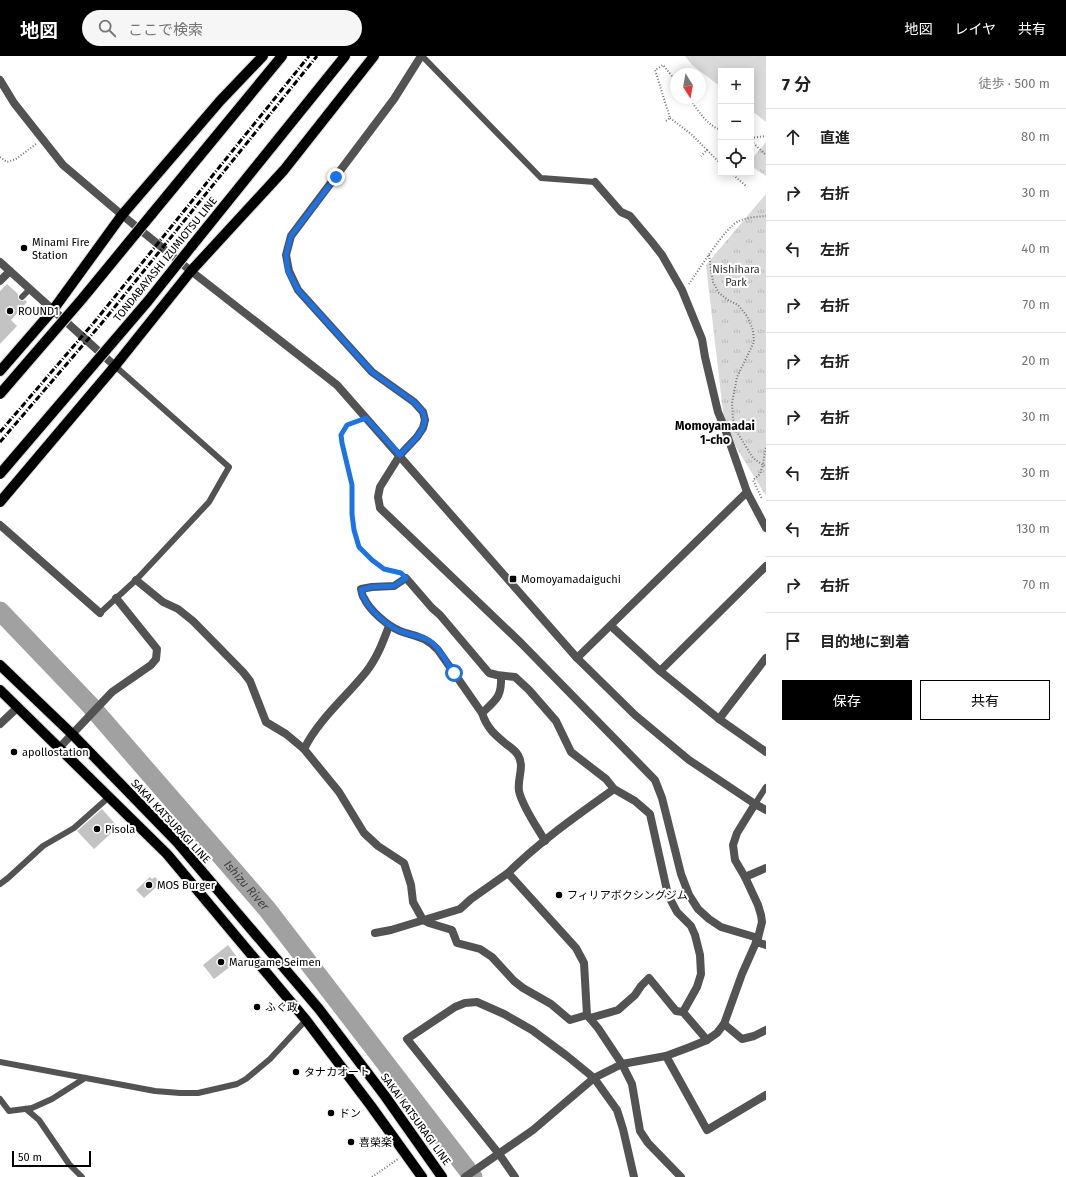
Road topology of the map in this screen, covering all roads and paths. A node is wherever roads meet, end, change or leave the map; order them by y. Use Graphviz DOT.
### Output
graph roads {
  1 [pos="263,56"];
  2 [pos="282,56"];
  3 [pos="344,56"];
  4 [pos="374,56"];
  5 [pos="422,56"];
  6 [pos="670,74"];
  7 [pos="0,80"];
  8 [pos="694,104"];
  9 [pos="670,118"];
  10 [pos="666,121"];
  11 [pos="718,128"];
  12 [pos="766,136"];
  13 [pos="754,138"];
  14 [pos="42,139"];
  15 [pos="752,140"];
  16 [pos="707,150"];
  17 [pos="766,155"];
  18 [pos="701,156"];
  19 [pos="0,157"];
  20 [pos="718,161"];
  21 [pos="734,176"];
  22 [pos="595,182"];
  23 [pos="746,186"];
  24 [pos="122,215"];
  25 [pos="766,216"];
  26 [pos="709,255"];
  27 [pos="0,262"];
  28 [pos="10,271"];
  29 [pos="191,271"];
  30 [pos="0,281"];
  31 [pos="30,289"];
  32 [pos="682,290"];
  33 [pos="22,298"];
  34 [pos="53,310"];
  35 [pos="115,366"];
  36 [pos="0,371"];
  37 [pos="0,394"];
  38 [pos="366,418"];
  39 [pos="766,448"];
  40 [pos="400,455"];
  41 [pos="763,465"];
  42 [pos="766,466"];
  43 [pos="0,474"];
  44 [pos="747,492"];
  45 [pos="763,500"];
  46 [pos="0,502"];
  47 [pos="0,525"];
  48 [pos="766,528"];
  49 [pos="766,566"];
  50 [pos="406,578"];
  51 [pos="136,580"];
  52 [pos="116,598"];
  53 [pos="100,613"];
  54 [pos="390,626"];
  55 [pos="611,626"];
  56 [pos="577,658"];
  57 [pos="766,658"];
  58 [pos="0,665"];
  59 [pos="660,671"];
  60 [pos="501,676"];
  61 [pos="0,690"];
  62 [pos="18,706"];
  63 [pos="482,713"];
  64 [pos="719,719"];
  65 [pos="0,724"];
  66 [pos="72,734"];
  67 [pos="60,748"];
  68 [pos="304,749"];
  69 [pos="766,752"];
  70 [pos="766,787"];
  71 [pos="614,788"];
  72 [pos="109,797"];
  73 [pos="755,804"];
  74 [pos="766,810"];
  75 [pos="545,841"];
  76 [pos="766,868"];
  77 [pos="508,873"];
  78 [pos="745,877"];
  79 [pos="0,884"];
  80 [pos="423,920"];
  81 [pos="375,933"];
  82 [pos="757,940"];
  83 [pos="766,945"];
  84 [pos="683,1012"];
  85 [pos="589,1016"];
  86 [pos="306,1020"];
  87 [pos="724,1024"];
  88 [pos="766,1030"];
  89 [pos="707,1040"];
  90 [pos="666,1056"];
  91 [pos="0,1062"];
  92 [pos="622,1064"];
  93 [pos="85,1078"];
  94 [pos="594,1078"];
  95 [pos="766,1095"];
  96 [pos="0,1098"];
  97 [pos="26,1109"];
  98 [pos="405,1154"];
  99 [pos="499,1154"];
  100 [pos="632,1176"];
  101 [pos="82,1177"];
  102 [pos="372,1177"];
  103 [pos="422,1177"];
  104 [pos="442,1177"];
  105 [pos="465,1177"];
  106 [pos="515,1177"];
  107 [pos="681,1177"];
  1 -- 24 [label="main road"];
  2 -- 37 [label="main road, bridge"];
  3 -- 43 [label="main road, TONDABAYASHI IZUMIOTSU LINE, bridge"];
  4 -- 29 [label="main road"];
  5 -- 22 [label="lane"];
  5 -- 40 [label="street"];
  6 -- 9 [label="path"];
  7 -- 14 [label="street"];
  8 -- 11 [label="path"];
  9 -- 10 [label="path"];
  9 -- 16 [label="path"];
  12 -- 13 [label="path"];
  14 -- 19 [label="path"];
  14 -- 24 [label="street"];
  15 -- 17 [label="path"];
  16 -- 18 [label="path"];
  16 -- 20 [label="path"];
  21 -- 23 [label="path"];
  22 -- 32 [label="street"];
  24 -- 29 [label="street"];
  24 -- 34 [label="main road"];
  25 -- 26 [label="path"];
  26 -- 32 [label="path"];
  26 -- 41 [label="path"];
  27 -- 28 [label="street"];
  28 -- 30 [label="street"];
  28 -- 31 [label="street"];
  29 -- 35 [label="main road"];
  29 -- 38 [label="street"];
  31 -- 33 [label="lane"];
  31 -- 34 [label="street"];
  32 -- 44 [label="street"];
  34 -- 35 [label="street"];
  34 -- 36 [label="main road"];
  35 -- 46 [label="main road"];
  35 -- 51 [label="lane"];
  38 -- 40 [label="street"];
  38 -- 50 [label="path"];
  39 -- 41 [label="path"];
  40 -- 56 [label="street"];
  40 -- 82 [label="street"];
  41 -- 42 [label="path"];
  41 -- 45 [label="path"];
  44 -- 48 [label="street"];
  44 -- 55 [label="street"];
  47 -- 53 [label="street"];
  49 -- 59 [label="street"];
  50 -- 54 [label="street"];
  50 -- 60 [label="street"];
  51 -- 52 [label="lane"];
  51 -- 68 [label="street"];
  52 -- 53 [label="lane"];
  52 -- 66 [label="street"];
  54 -- 63 [label="street"];
  54 -- 68 [label="street"];
  55 -- 56 [label="street"];
  55 -- 59 [label="street"];
  56 -- 73 [label="street"];
  57 -- 64 [label="street"];
  58 -- 66 [label="main road, SAKAI KATSURAGI LINE"];
  59 -- 64 [label="street"];
  60 -- 63 [label="street"];
  60 -- 71 [label="street"];
  61 -- 62 [label="main road"];
  62 -- 65 [label="street"];
  62 -- 67 [label="main road"];
  63 -- 75 [label="street"];
  64 -- 69 [label="street"];
  66 -- 67 [label="street"];
  66 -- 104 [label="main road, SAKAI KATSURAGI LINE"];
  67 -- 72 [label="main road"];
  68 -- 80 [label="street"];
  70 -- 73 [label="lane"];
  71 -- 75 [label="street"];
  71 -- 84 [label="street"];
  72 -- 79 [label="lane"];
  72 -- 86 [label="main road"];
  73 -- 74 [label="street"];
  73 -- 78 [label="street"];
  75 -- 77 [label="street"];
  76 -- 78 [label="street"];
  77 -- 80 [label="street"];
  77 -- 85 [label="street"];
  78 -- 82 [label="street"];
  80 -- 81 [label="street"];
  80 -- 85 [label="street"];
  82 -- 83 [label="street"];
  82 -- 87 [label="street"];
  84 -- 85 [label="street"];
  84 -- 89 [label="street"];
  85 -- 92 [label="street"];
  86 -- 93 [label="lane"];
  86 -- 98 [label="main road"];
  87 -- 88 [label="street"];
  87 -- 89 [label="street"];
  89 -- 90 [label="street"];
  90 -- 92 [label="street"];
  90 -- 95 [label="street"];
  91 -- 93 [label="lane"];
  92 -- 94 [label="street"];
  92 -- 107 [label="street"];
  93 -- 97 [label="lane"];
  94 -- 99 [label="street"];
  94 -- 99 [label="street"];
  94 -- 100 [label="street"];
  96 -- 97 [label="lane"];
  97 -- 101 [label="lane"];
  98 -- 102 [label="path"];
  98 -- 103 [label="main road"];
  99 -- 105 [label="street"];
  99 -- 106 [label="street"];
}
